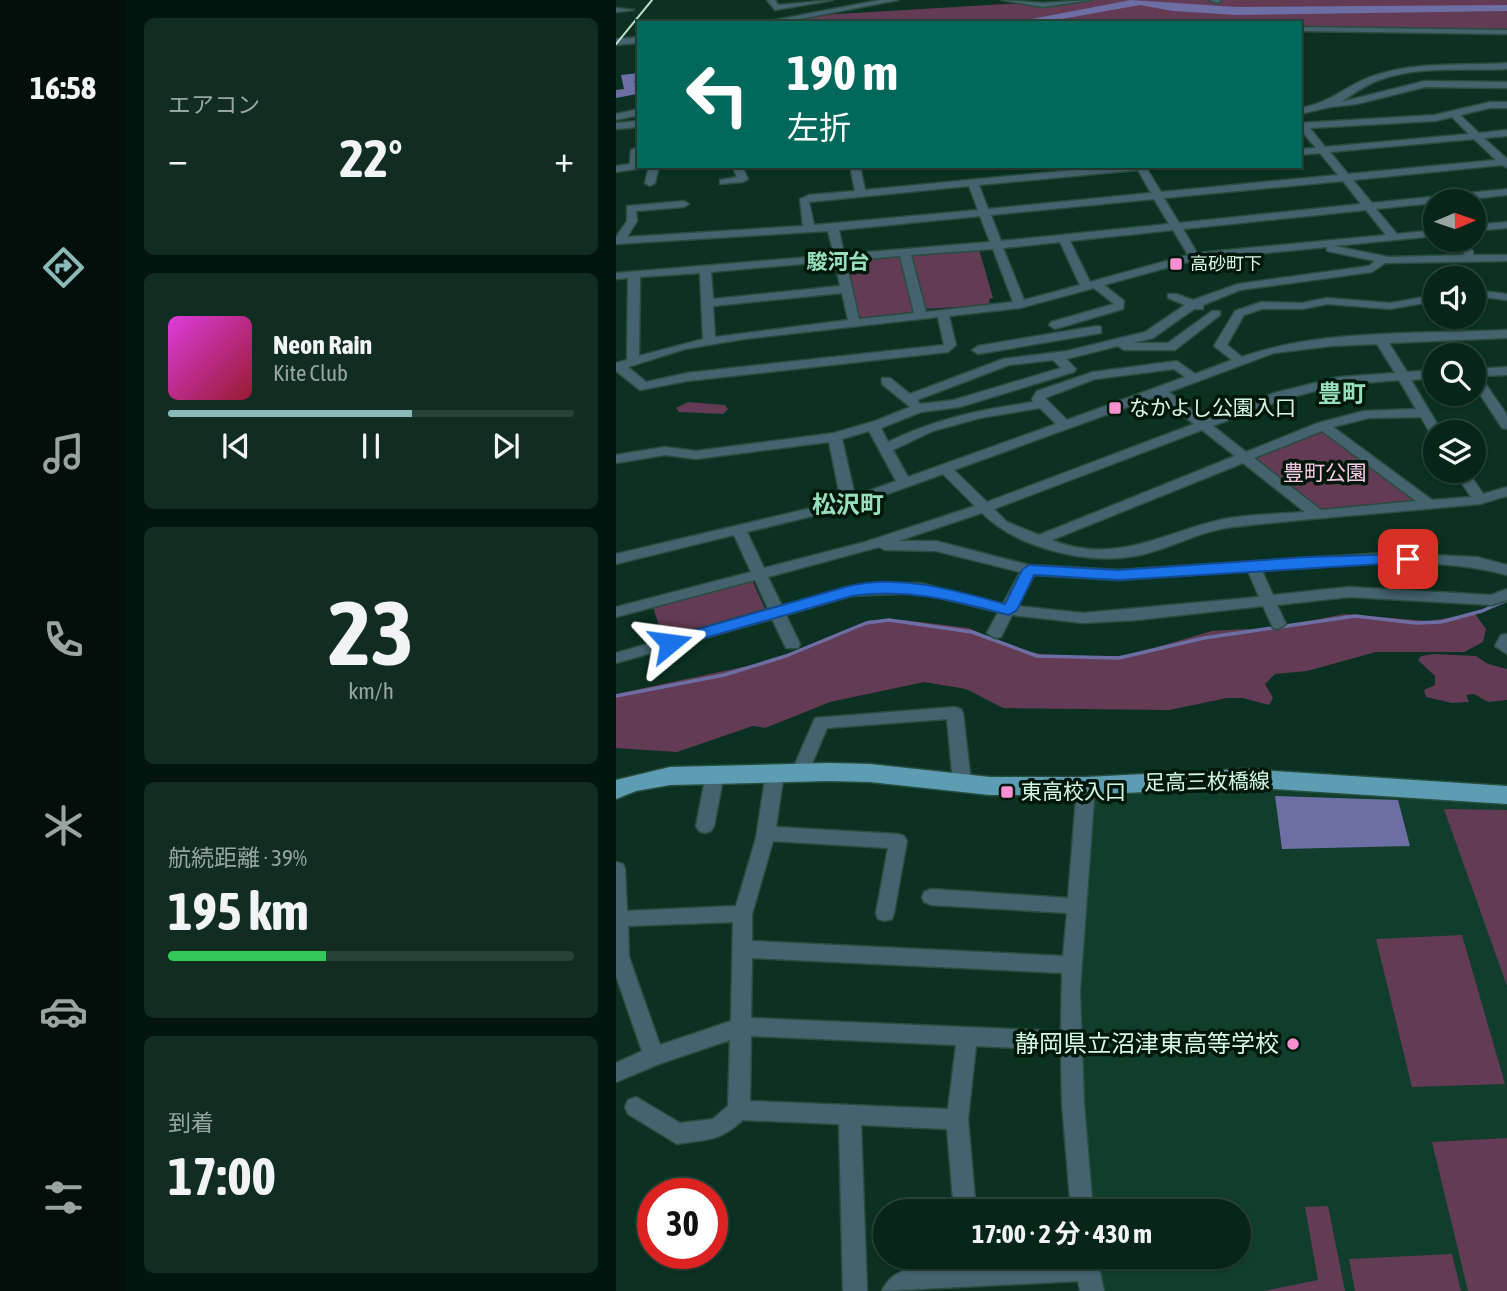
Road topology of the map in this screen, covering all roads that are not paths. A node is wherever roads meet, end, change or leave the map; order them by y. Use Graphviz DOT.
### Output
graph roads {
  1 [pos="771,0"];
  2 [pos="830,0"];
  3 [pos="894,0"];
  4 [pos="1006,0"];
  5 [pos="1088,0"];
  6 [pos="616,10"];
  7 [pos="630,10"];
  8 [pos="775,21"];
  9 [pos="1302,29"];
  10 [pos="1507,32"];
  11 [pos="637,40"];
  12 [pos="616,42"];
  13 [pos="1507,66"];
  14 [pos="1507,85"];
  15 [pos="1507,105"];
  16 [pos="1331,106"];
  17 [pos="1302,111"];
  18 [pos="637,112"];
  19 [pos="1454,114"];
  20 [pos="616,117"];
  21 [pos="637,124"];
  22 [pos="616,126"];
  23 [pos="1302,126"];
  24 [pos="1507,133"];
  25 [pos="1477,136"];
  26 [pos="1322,150"];
  27 [pos="1302,152"];
  28 [pos="1506,163"];
  29 [pos="637,166"];
  30 [pos="654,168"];
  31 [pos="738,168"];
  32 [pos="857,168"];
  33 [pos="1133,168"];
  34 [pos="1144,168"];
  35 [pos="616,169"];
  36 [pos="1345,178"];
  37 [pos="724,182"];
  38 [pos="650,183"];
  39 [pos="973,183"];
  40 [pos="1507,192"];
  41 [pos="861,193"];
  42 [pos="1158,196"];
  43 [pos="684,204"];
  44 [pos="1368,206"];
  45 [pos="985,213"];
  46 [pos="1177,225"];
  47 [pos="1507,225"];
  48 [pos="833,227"];
  49 [pos="1486,227"];
  50 [pos="809,229"];
  51 [pos="1423,234"];
  52 [pos="1063,237"];
  53 [pos="1394,237"];
  54 [pos="619,239"];
  55 [pos="996,245"];
  56 [pos="1311,246"];
  57 [pos="905,252"];
  58 [pos="840,257"];
  59 [pos="1194,257"];
  60 [pos="1383,258"];
  61 [pos="1507,258"];
  62 [pos="705,267"];
  63 [pos="634,274"];
  64 [pos="616,276"];
  65 [pos="1092,286"];
  66 [pos="847,289"];
  67 [pos="1486,294"];
  68 [pos="1172,296"];
  69 [pos="1507,297"];
  70 [pos="1423,300"];
  71 [pos="707,303"];
  72 [pos="1194,304"];
  73 [pos="1020,305"];
  74 [pos="1216,313"];
  75 [pos="1239,313"];
  76 [pos="943,315"];
  77 [pos="921,317"];
  78 [pos="1052,317"];
  79 [pos="854,322"];
  80 [pos="1097,330"];
  81 [pos="1507,334"];
  82 [pos="1381,340"];
  83 [pos="709,341"];
  84 [pos="978,350"];
  85 [pos="1060,360"];
  86 [pos="1239,360"];
  87 [pos="623,364"];
  88 [pos="677,364"];
  89 [pos="1141,369"];
  90 [pos="1507,371"];
  91 [pos="1486,373"];
  92 [pos="1423,375"];
  93 [pos="1401,376"];
  94 [pos="1193,378"];
  95 [pos="886,381"];
  96 [pos="1163,389"];
  97 [pos="1486,393"];
  98 [pos="913,403"];
  99 [pos="1042,404"];
  100 [pos="1424,413"];
  101 [pos="1428,420"];
  102 [pos="1065,425"];
  103 [pos="1203,425"];
  104 [pos="1507,425"];
  105 [pos="873,426"];
  106 [pos="1324,426"];
  107 [pos="835,437"];
  108 [pos="885,449"];
  109 [pos="616,459"];
  110 [pos="1244,459"];
  111 [pos="945,468"];
  112 [pos="904,483"];
  113 [pos="1469,483"];
  114 [pos="1507,491"];
  115 [pos="1480,500"];
  116 [pos="849,503"];
  117 [pos="1430,505"];
  118 [pos="985,508"];
  119 [pos="1318,516"];
  120 [pos="739,531"];
  121 [pos="1038,540"];
  122 [pos="870,545"];
  123 [pos="1507,552"];
  124 [pos="616,559"];
  125 [pos="1253,566"];
  126 [pos="1505,569"];
  127 [pos="1029,570"];
  128 [pos="759,574"];
  129 [pos="1507,594"];
  130 [pos="1268,599"];
  131 [pos="1009,610"];
  132 [pos="616,612"];
  133 [pos="777,612"];
  134 [pos="1279,624"];
  135 [pos="995,633"];
  136 [pos="1507,639"];
  137 [pos="792,644"];
  138 [pos="1507,649"];
  139 [pos="616,659"];
  140 [pos="775,773"];
  141 [pos="800,773"];
  142 [pos="715,774"];
  143 [pos="962,782"];
  144 [pos="1086,786"];
  145 [pos="616,790"];
  146 [pos="1507,795"];
  147 [pos="705,826"];
  148 [pos="765,834"];
  149 [pos="616,869"];
  150 [pos="931,897"];
  151 [pos="1079,905"];
  152 [pos="885,913"];
  153 [pos="743,914"];
  154 [pos="617,919"];
  155 [pos="742,950"];
  156 [pos="1073,965"];
  157 [pos="741,1027"];
  158 [pos="967,1037"];
  159 [pos="1072,1041"];
  160 [pos="654,1056"];
  161 [pos="616,1073"];
  162 [pos="636,1107"];
  163 [pos="739,1110"];
  164 [pos="850,1115"];
  165 [pos="957,1119"];
  166 [pos="964,1199"];
  167 [pos="1081,1199"];
  168 [pos="957,1269"];
  169 [pos="1029,1269"];
  170 [pos="1088,1272"];
  171 [pos="855,1291"];
  172 [pos="894,1291"];
  1 -- 2 [label="street"];
  3 -- 8 [label="street"];
  4 -- 5 [label="street"];
  6 -- 7 [label="street"];
  9 -- 10 [label="street"];
  11 -- 12 [label="street"];
  13 -- 16 [label="street"];
  14 -- 16 [label="street"];
  15 -- 19 [label="street"];
  16 -- 17 [label="street"];
  18 -- 20 [label="street"];
  19 -- 23 [label="street"];
  19 -- 25 [label="street"];
  21 -- 22 [label="street"];
  23 -- 26 [label="street"];
  24 -- 25 [label="street"];
  25 -- 26 [label="street"];
  25 -- 28 [label="street"];
  26 -- 27 [label="street"];
  26 -- 36 [label="street"];
  28 -- 36 [label="street"];
  29 -- 35 [label="street"];
  30 -- 38 [label="street"];
  31 -- 37 [label="street"];
  32 -- 41 [label="street"];
  33 -- 39 [label="street"];
  34 -- 42 [label="street"];
  36 -- 42 [label="street"];
  36 -- 44 [label="street"];
  39 -- 41 [label="street"];
  39 -- 45 [label="street"];
  40 -- 44 [label="street"];
  41 -- 50 [label="street"];
  42 -- 45 [label="street"];
  42 -- 46 [label="street"];
  43 -- 54 [label="street"];
  44 -- 46 [label="street"];
  44 -- 53 [label="street"];
  45 -- 48 [label="street"];
  45 -- 55 [label="street"];
  46 -- 52 [label="street"];
  46 -- 59 [label="street"];
  47 -- 49 [label="street"];
  48 -- 50 [label="street"];
  48 -- 58 [label="street"];
  50 -- 54 [label="street"];
  51 -- 53 [label="street"];
  52 -- 55 [label="street"];
  52 -- 65 [label="street"];
  53 -- 56 [label="street"];
  55 -- 57 [label="street"];
  55 -- 73 [label="street"];
  56 -- 59 [label="street"];
  56 -- 60 [label="street"];
  57 -- 58 [label="street"];
  57 -- 77 [label="street"];
  58 -- 62 [label="street"];
  58 -- 66 [label="street"];
  59 -- 65 [label="street"];
  60 -- 61 [label="street"];
  60 -- 72 [label="street"];
  62 -- 63 [label="street"];
  62 -- 71 [label="street"];
  63 -- 64 [label="street"];
  63 -- 87 [label="street"];
  65 -- 78 [label="street"];
  65 -- 78 [label="street"];
  66 -- 71 [label="street"];
  66 -- 79 [label="street"];
  67 -- 69 [label="street"];
  68 -- 72 [label="street"];
  70 -- 75 [label="street"];
  71 -- 83 [label="street"];
  72 -- 74 [label="street"];
  72 -- 85 [label="street"];
  73 -- 76 [label="street"];
  73 -- 78 [label="street"];
  74 -- 75 [label="street"];
  74 -- 85 [label="street"];
  75 -- 86 [label="street"];
  76 -- 77 [label="street"];
  76 -- 88 [label="street"];
  77 -- 79 [label="street"];
  78 -- 80 [label="street"];
  78 -- 84 [label="street"];
  79 -- 83 [label="street"];
  81 -- 82 [label="street"];
  82 -- 86 [label="street"];
  82 -- 93 [label="street"];
  83 -- 88 [label="street"];
  85 -- 98 [label="street"];
  85 -- 98 [label="street"];
  86 -- 94 [label="street"];
  87 -- 88 [label="street"];
  87 -- 88 [label="street"];
  89 -- 94 [label="street"];
  89 -- 96 [label="street"];
  89 -- 99 [label="street"];
  90 -- 91 [label="street"];
  92 -- 93 [label="street"];
  93 -- 100 [label="street"];
  93 -- 103 [label="street"];
  94 -- 96 [label="street"];
  95 -- 98 [label="street"];
  96 -- 102 [label="street"];
  96 -- 103 [label="street"];
  97 -- 104 [label="street"];
  98 -- 105 [label="street"];
  99 -- 102 [label="street"];
  99 -- 108 [label="street"];
  100 -- 101 [label="street"];
  100 -- 106 [label="street"];
  102 -- 111 [label="street"];
  103 -- 110 [label="street"];
  103 -- 118 [label="street"];
  105 -- 107 [label="street"];
  105 -- 108 [label="street"];
  106 -- 110 [label="street"];
  106 -- 117 [label="street"];
  107 -- 109 [label="street"];
  107 -- 116 [label="street"];
  108 -- 112 [label="street"];
  110 -- 119 [label="street"];
  110 -- 121 [label="street"];
  111 -- 112 [label="street"];
  111 -- 118 [label="street"];
  112 -- 116 [label="street"];
  113 -- 115 [label="street"];
  114 -- 115 [label="street"];
  115 -- 117 [label="street"];
  116 -- 120 [label="street"];
  117 -- 119 [label="street"];
  118 -- 121 [label="street"];
  118 -- 122 [label="street"];
  119 -- 121 [label="street"];
  120 -- 124 [label="street"];
  120 -- 128 [label="street"];
  122 -- 127 [label="street"];
  122 -- 128 [label="street"];
  123 -- 126 [label="street"];
  125 -- 126 [label="street"];
  125 -- 127 [label="street"];
  125 -- 130 [label="street"];
  127 -- 131 [label="street"];
  128 -- 132 [label="street"];
  128 -- 133 [label="street"];
  129 -- 130 [label="street"];
  130 -- 131 [label="street"];
  130 -- 134 [label="street"];
  131 -- 133 [label="street"];
  131 -- 135 [label="street"];
  133 -- 137 [label="street"];
  133 -- 139 [label="street"];
  136 -- 138 [label="street"];
  140 -- 141 [label="main road, 足高三枚橋線"];
  140 -- 142 [label="main road, 足高三枚橋線"];
  140 -- 148 [label="street"];
  141 -- 143 [label="main road, 足高三枚橋線"];
  141 -- 143 [label="street"];
  142 -- 145 [label="main road, 足高三枚橋線"];
  142 -- 147 [label="street"];
  143 -- 144 [label="main road, 足高三枚橋線"];
  144 -- 146 [label="main road, 足高三枚橋線"];
  144 -- 151 [label="street"];
  148 -- 152 [label="street"];
  148 -- 153 [label="street"];
  149 -- 154 [label="street"];
  150 -- 151 [label="street"];
  151 -- 156 [label="street"];
  153 -- 154 [label="street"];
  153 -- 155 [label="street"];
  154 -- 160 [label="street"];
  155 -- 156 [label="street"];
  155 -- 157 [label="street"];
  156 -- 159 [label="street"];
  157 -- 158 [label="street"];
  157 -- 160 [label="street"];
  157 -- 163 [label="street"];
  158 -- 159 [label="street"];
  158 -- 165 [label="street"];
  159 -- 167 [label="street"];
  160 -- 161 [label="street"];
  162 -- 163 [label="street"];
  163 -- 164 [label="street"];
  164 -- 165 [label="street"];
  164 -- 171 [label="street"];
  165 -- 166 [label="street"];
  168 -- 172 [label="street"];
  169 -- 170 [label="street"];
}
